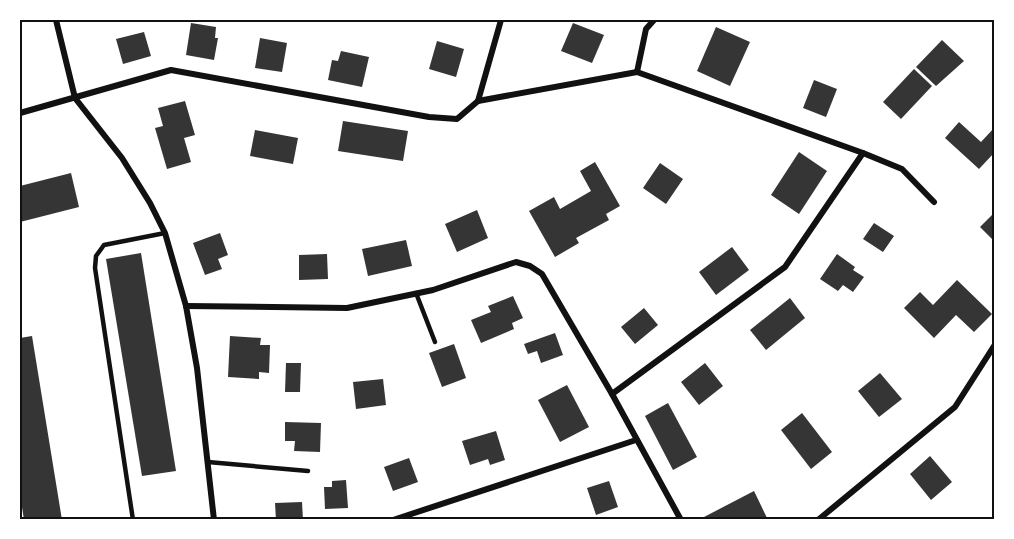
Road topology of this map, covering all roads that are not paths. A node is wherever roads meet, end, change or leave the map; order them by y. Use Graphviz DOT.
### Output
graph roads {
  1 [pos="56,20"];
  2 [pos="501,20"];
  3 [pos="654,20"];
  4 [pos="637,72"];
  5 [pos="75,98"];
  6 [pos="478,101"];
  7 [pos="20,113"];
  8 [pos="863,153"];
  9 [pos="934,202"];
  10 [pos="165,233"];
  11 [pos="416,293"];
  12 [pos="186,306"];
  13 [pos="435,342"];
  14 [pos="994,346"];
  15 [pos="612,394"];
  16 [pos="636,440"];
  17 [pos="208,462"];
  18 [pos="308,471"];
  19 [pos="133,519"];
  20 [pos="214,519"];
  21 [pos="393,519"];
  22 [pos="681,519"];
  23 [pos="818,519"];
  1 -- 5 [label="street"];
  2 -- 6 [label="street"];
  3 -- 4 [label="street"];
  4 -- 6 [label="street"];
  4 -- 8 [label="street"];
  5 -- 6 [label="street"];
  5 -- 7 [label="street"];
  5 -- 10 [label="street"];
  8 -- 9 [label="street"];
  8 -- 15 [label="street"];
  10 -- 12 [label="street"];
  10 -- 19 [label="lane"];
  11 -- 12 [label="street"];
  11 -- 13 [label="lane"];
  11 -- 15 [label="street"];
  12 -- 17 [label="street"];
  14 -- 23 [label="street"];
  15 -- 16 [label="street"];
  16 -- 21 [label="street"];
  16 -- 22 [label="street"];
  17 -- 18 [label="lane"];
  17 -- 20 [label="street"];
}
